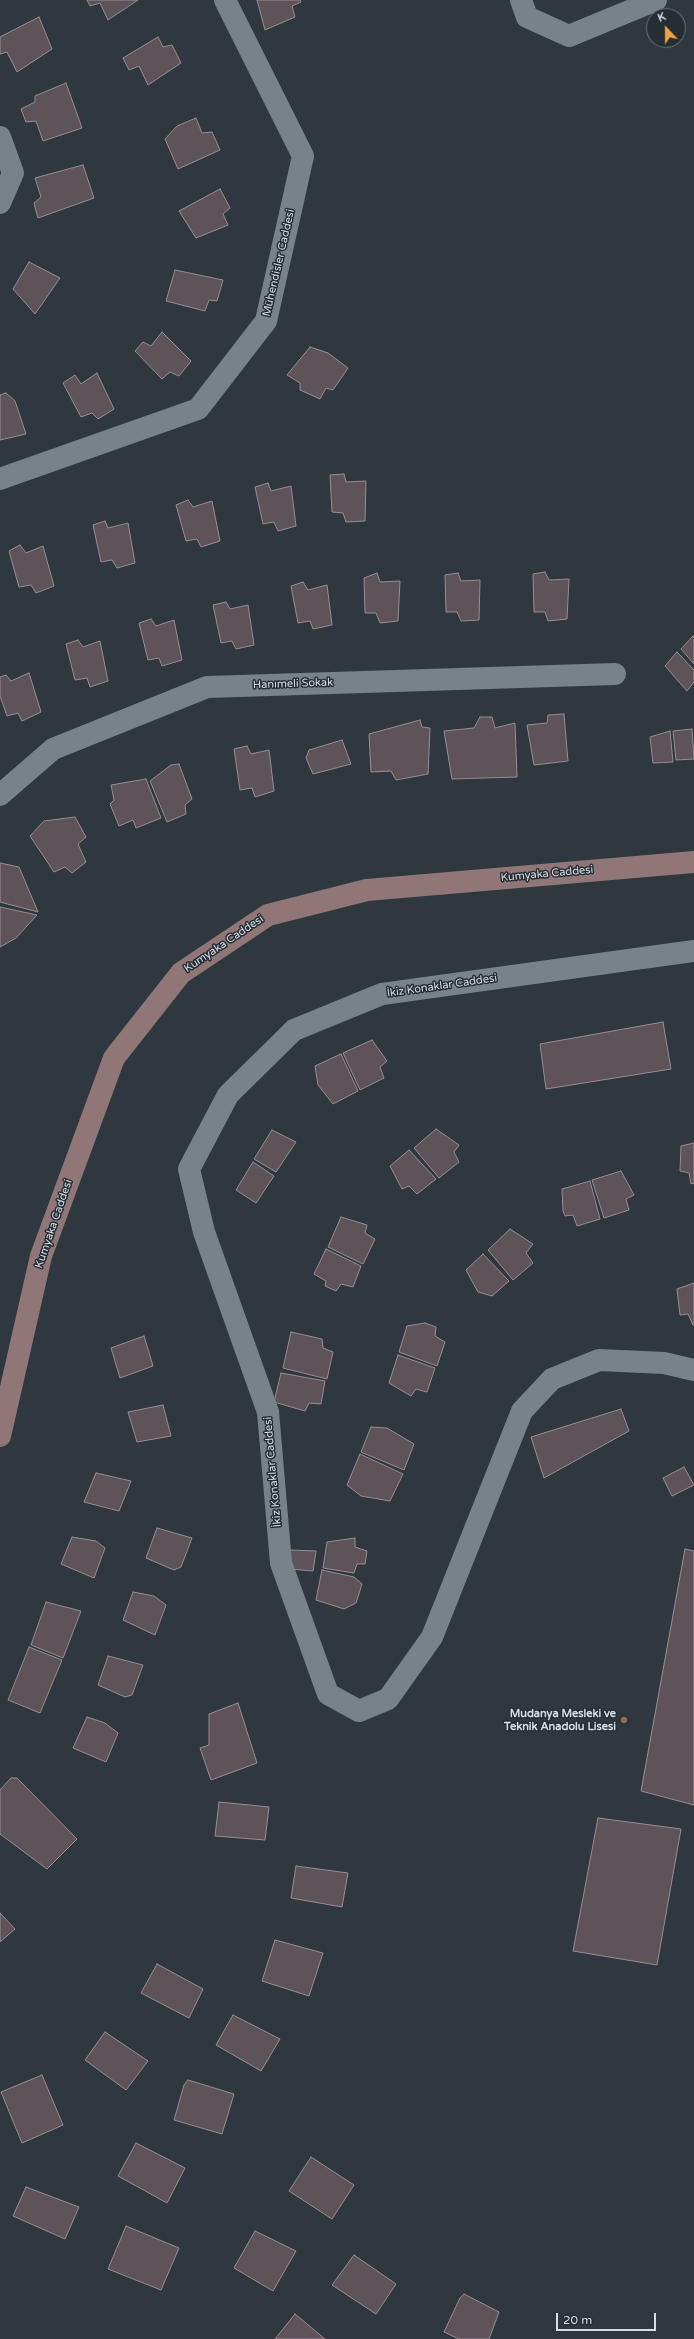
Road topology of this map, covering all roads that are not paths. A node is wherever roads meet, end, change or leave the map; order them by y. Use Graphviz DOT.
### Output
graph roads {
  1 [pos="225,0"];
  2 [pos="521,0"];
  3 [pos="656,0"];
  4 [pos="0,137"];
  5 [pos="0,203"];
  6 [pos="0,478"];
  7 [pos="615,674"];
  8 [pos="0,795"];
  9 [pos="694,862"];
  10 [pos="694,951"];
  11 [pos="694,1370"];
  12 [pos="0,1436"];
  1 -- 6 [label="street, Mühendisler Caddesi"];
  2 -- 3 [label="street"];
  4 -- 5 [label="street"];
  7 -- 8 [label="street, Hanımeli Sokak"];
  9 -- 12 [label="main road, Kumyaka Caddesi"];
  10 -- 11 [label="street, İkiz Konaklar Caddesi"];
}
